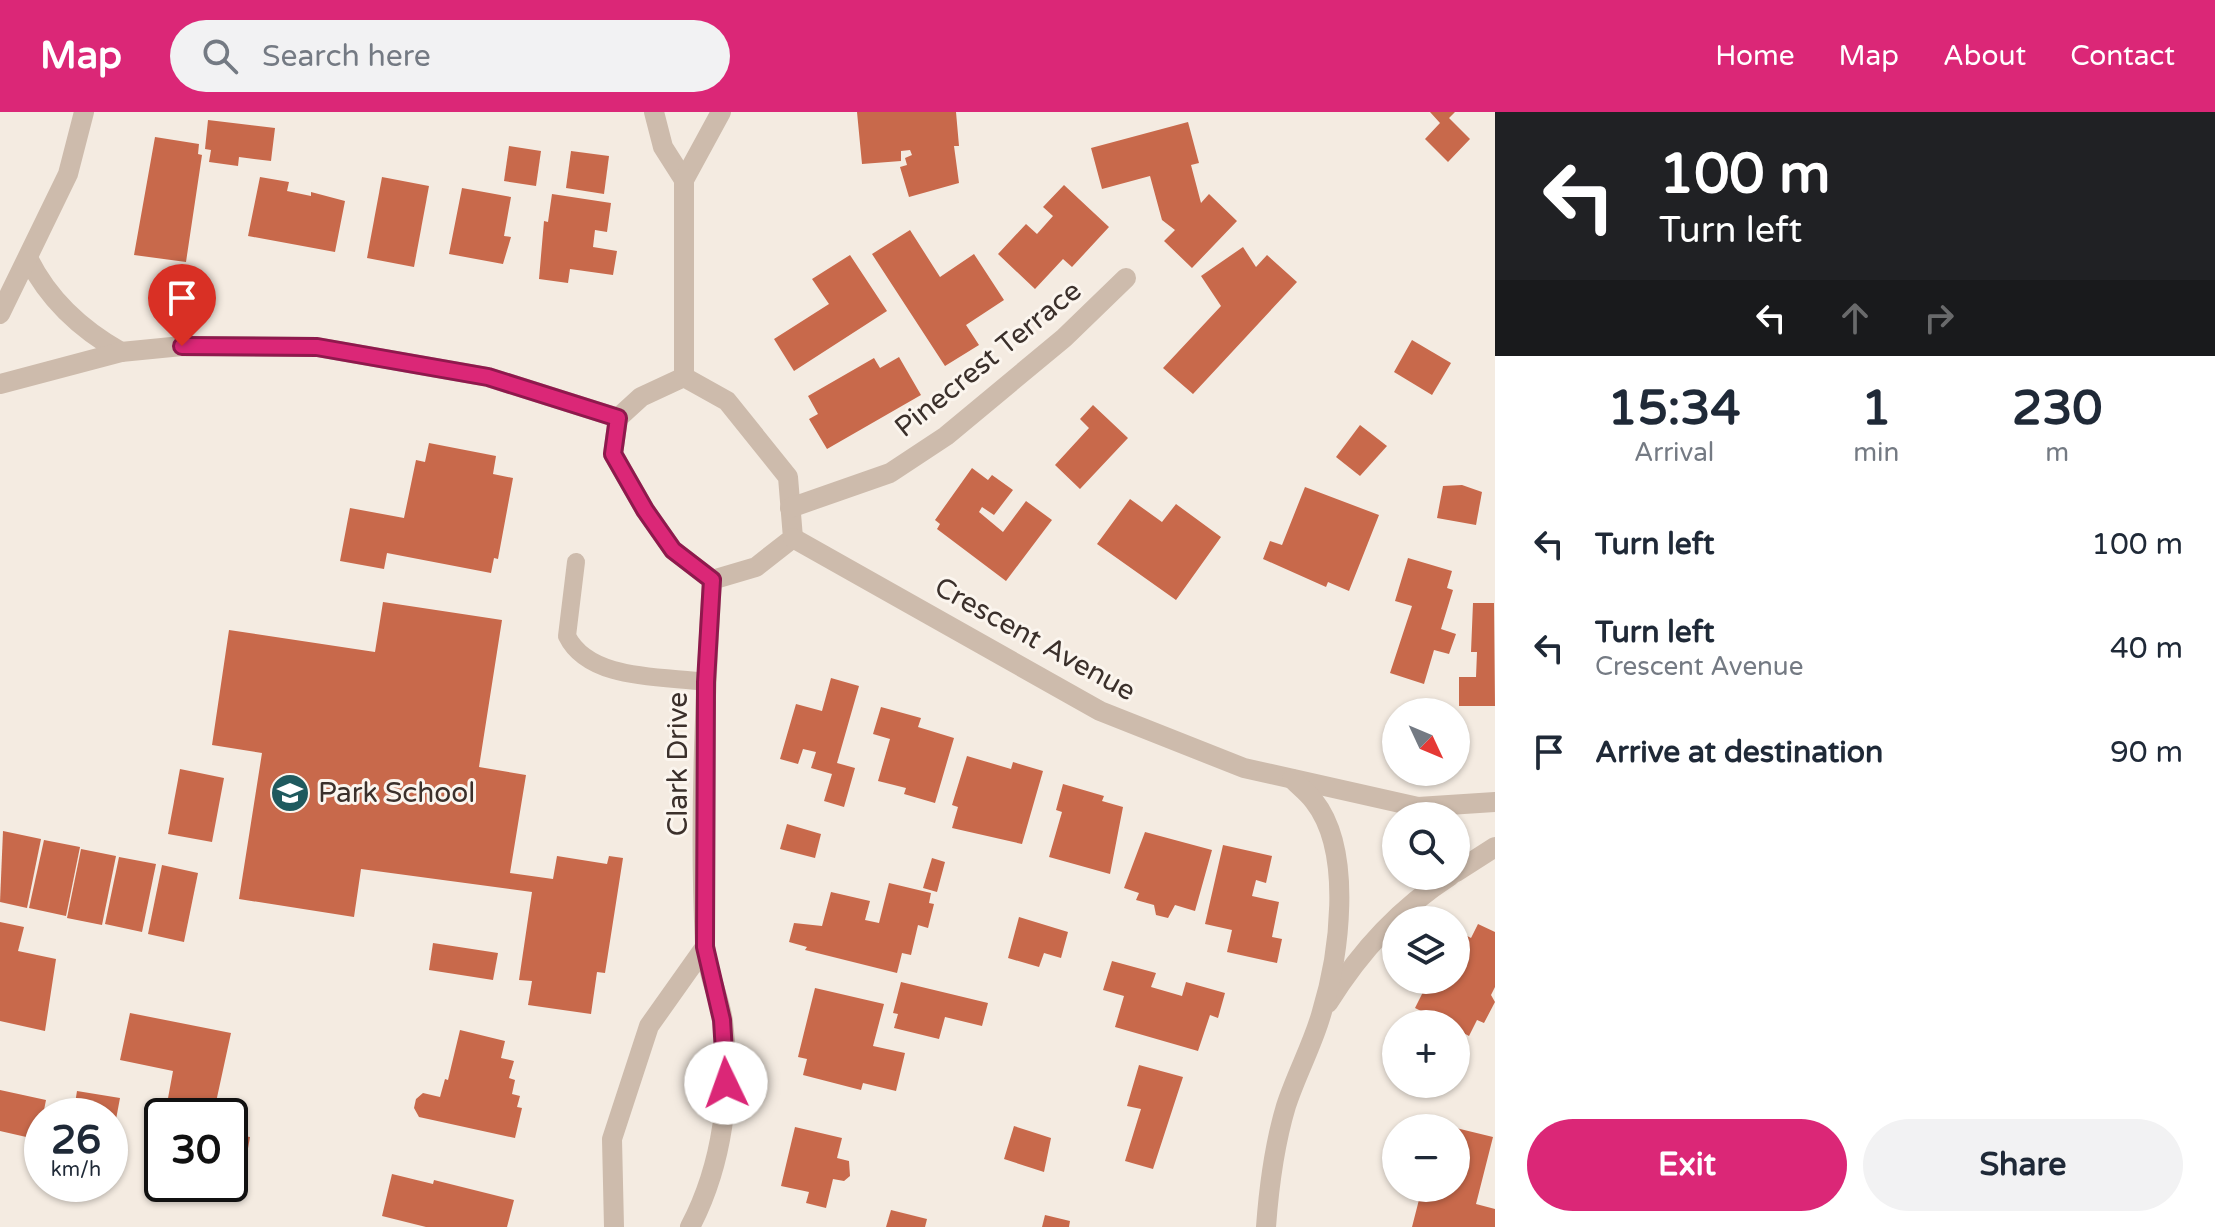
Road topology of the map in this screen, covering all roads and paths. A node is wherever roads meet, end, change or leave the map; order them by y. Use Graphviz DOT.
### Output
graph roads {
  1 [pos="84,112"];
  2 [pos="654,112"];
  3 [pos="721,112"];
  4 [pos="684,180"];
  5 [pos="29,260"];
  6 [pos="1126,278"];
  7 [pos="0,314"];
  8 [pos="121,352"];
  9 [pos="684,377"];
  10 [pos="0,384"];
  11 [pos="618,418"];
  12 [pos="790,508"];
  13 [pos="793,538"];
  14 [pos="576,562"];
  15 [pos="712,580"];
  16 [pos="706,682"];
  17 [pos="1291,778"];
  18 [pos="1495,802"];
  19 [pos="1495,847"];
  20 [pos="1470,863"];
  21 [pos="1432,890"];
  22 [pos="705,947"];
  23 [pos="1322,1013"];
  24 [pos="614,1227"];
  25 [pos="690,1227"];
  26 [pos="1266,1227"];
  1 -- 5 [label="street"];
  2 -- 4 [label="street"];
  3 -- 4 [label="street"];
  4 -- 9 [label="street"];
  5 -- 7 [label="street"];
  5 -- 8 [label="street"];
  6 -- 12 [label="street, Pinecrest Terrace"];
  8 -- 10 [label="street"];
  8 -- 11 [label="street"];
  9 -- 11 [label="street"];
  9 -- 12 [label="street"];
  11 -- 15 [label="street"];
  12 -- 13 [label="street"];
  13 -- 15 [label="street"];
  13 -- 17 [label="street, Crescent Avenue"];
  14 -- 16 [label="lane"];
  15 -- 16 [label="street, Clark Drive"];
  16 -- 22 [label="street, Clark Drive"];
  17 -- 18 [label="street, Crescent Avenue"];
  17 -- 23 [label="street"];
  19 -- 20 [label="street"];
  21 -- 23 [label="street"];
  22 -- 24 [label="street"];
  22 -- 25 [label="street, Clark Drive"];
  23 -- 26 [label="street"];
}
